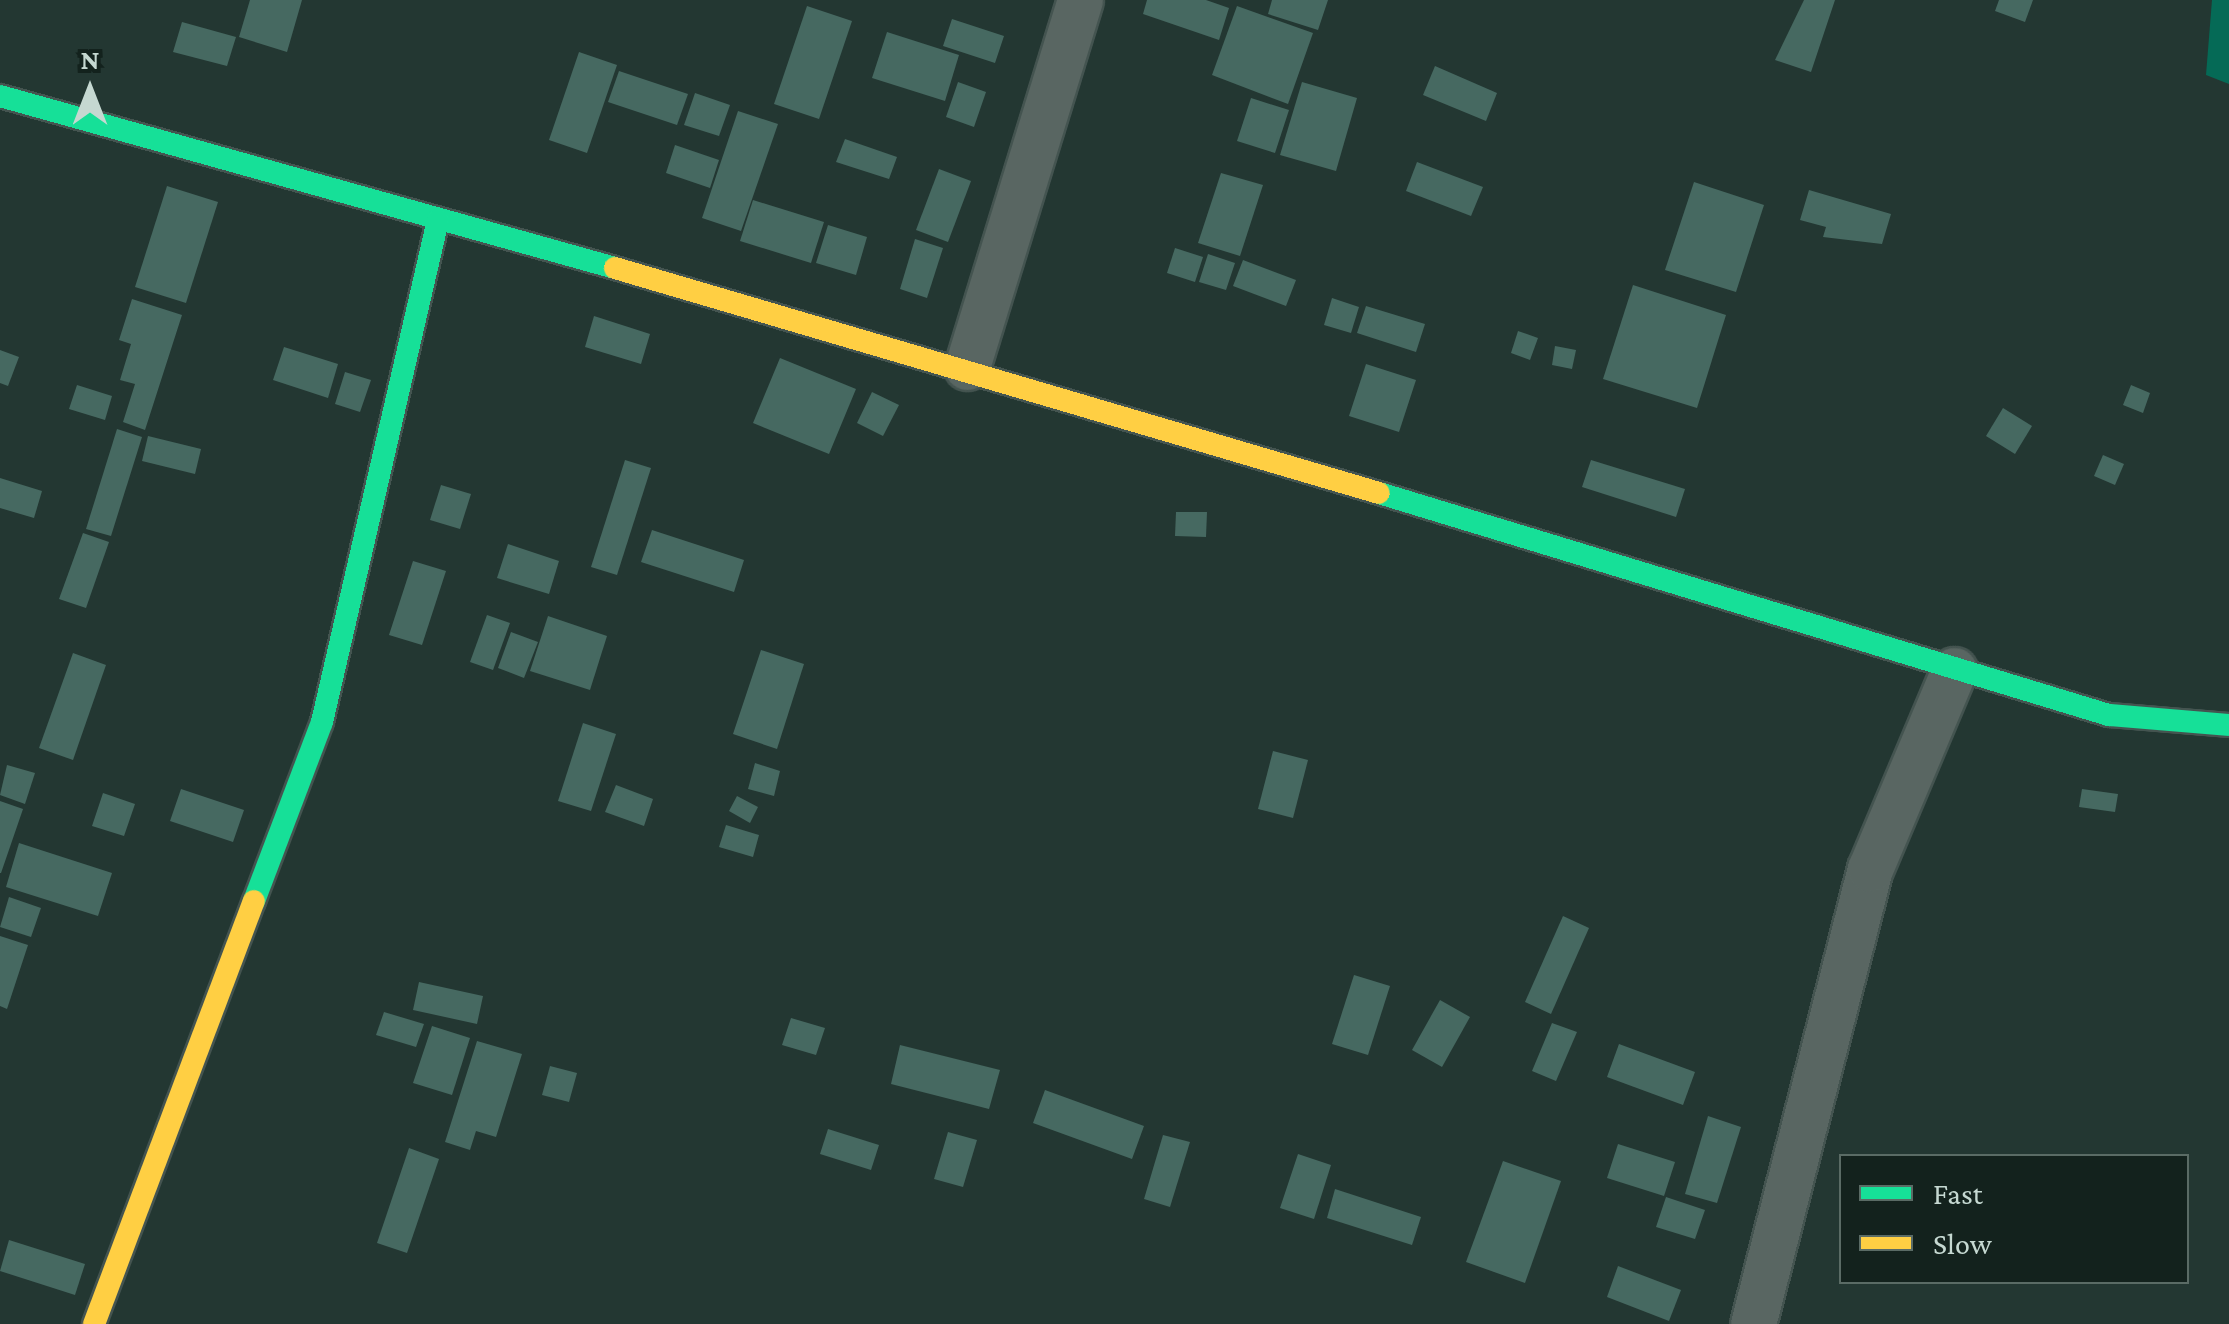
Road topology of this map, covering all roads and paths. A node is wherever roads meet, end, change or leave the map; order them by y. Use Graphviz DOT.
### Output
graph roads {
  1 [pos="1080,0"];
  2 [pos="0,96"];
  3 [pos="438,220"];
  4 [pos="967,367"];
  5 [pos="1954,670"];
  6 [pos="2229,725"];
  7 [pos="94,1324"];
  8 [pos="1753,1324"];
  1 -- 4 [label="street"];
  2 -- 3 [label="street"];
  3 -- 4 [label="street"];
  3 -- 7 [label="street"];
  4 -- 5 [label="street"];
  5 -- 6 [label="street"];
  5 -- 8 [label="street"];
}
